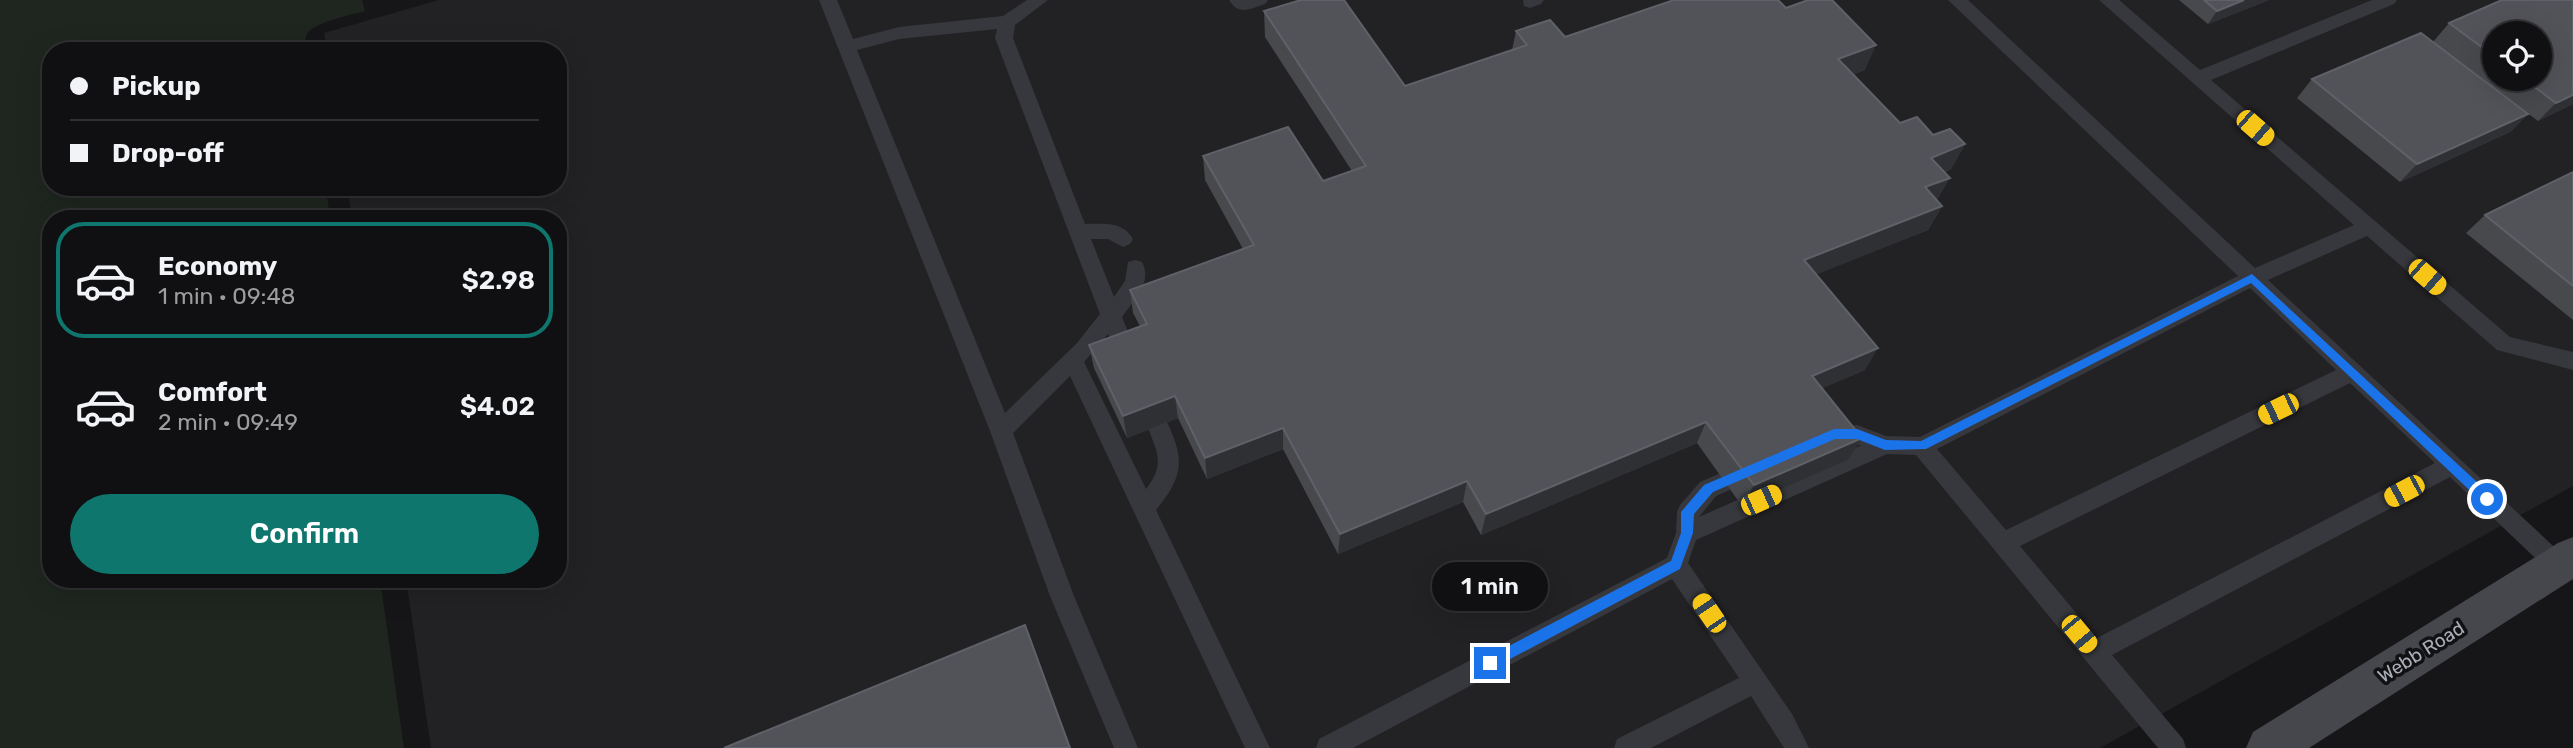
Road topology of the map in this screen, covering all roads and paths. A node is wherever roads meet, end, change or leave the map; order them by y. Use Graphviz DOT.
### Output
graph roads {
  1 [pos="828,0"];
  2 [pos="1039,0"];
  3 [pos="1238,0"];
  4 [pos="1259,0"];
  5 [pos="1956,0"];
  6 [pos="2108,0"];
  7 [pos="2388,0"];
  8 [pos="1007,22"];
  9 [pos="847,47"];
  10 [pos="2198,78"];
  11 [pos="2369,227"];
  12 [pos="1078,232"];
  13 [pos="1123,239"];
  14 [pos="1135,268"];
  15 [pos="2252,278"];
  16 [pos="1111,317"];
  17 [pos="1127,355"];
  18 [pos="1073,359"];
  19 [pos="2573,361"];
  20 [pos="2353,372"];
  21 [pos="1158,426"];
  22 [pos="1000,431"];
  23 [pos="1809,445"];
  24 [pos="1885,445"];
  25 [pos="1922,446"];
  26 [pos="1771,461"];
  27 [pos="2451,466"];
  28 [pos="1144,508"];
  29 [pos="1687,533"];
  30 [pos="2003,543"];
  31 [pos="2566,560"];
  32 [pos="1676,565"];
  33 [pos="2094,652"];
  34 [pos="1755,681"];
  35 [pos="1126,748"];
  36 [pos="1258,748"];
  37 [pos="1328,748"];
  38 [pos="1626,748"];
  39 [pos="1797,748"];
  40 [pos="2174,748"];
  41 [pos="2269,748"];
  1 -- 9 [label="lane"];
  2 -- 8 [label="lane"];
  3 -- 4 [label="lane"];
  5 -- 15 [label="lane"];
  6 -- 10 [label="lane"];
  7 -- 10 [label="lane"];
  8 -- 9 [label="lane"];
  8 -- 12 [label="lane"];
  9 -- 22 [label="lane"];
  10 -- 11 [label="lane"];
  11 -- 15 [label="lane"];
  11 -- 19 [label="lane"];
  12 -- 13 [label="lane"];
  12 -- 16 [label="lane"];
  14 -- 16 [label="lane"];
  15 -- 20 [label="lane"];
  15 -- 25 [label="lane"];
  16 -- 17 [label="lane"];
  16 -- 18 [label="lane"];
  18 -- 22 [label="lane"];
  18 -- 28 [label="lane"];
  20 -- 27 [label="lane"];
  20 -- 30 [label="lane"];
  21 -- 28 [label="lane"];
  22 -- 35 [label="lane"];
  23 -- 24 [label="lane"];
  24 -- 25 [label="lane"];
  24 -- 29 [label="lane"];
  25 -- 30 [label="lane"];
  26 -- 29 [label="lane"];
  27 -- 31 [label="lane"];
  27 -- 33 [label="lane"];
  28 -- 36 [label="lane"];
  29 -- 32 [label="lane"];
  30 -- 33 [label="lane"];
  31 -- 41 [label="street, Webb Road"];
  32 -- 34 [label="lane"];
  32 -- 37 [label="lane"];
  33 -- 40 [label="lane"];
  34 -- 38 [label="lane"];
  34 -- 39 [label="lane"];
}
